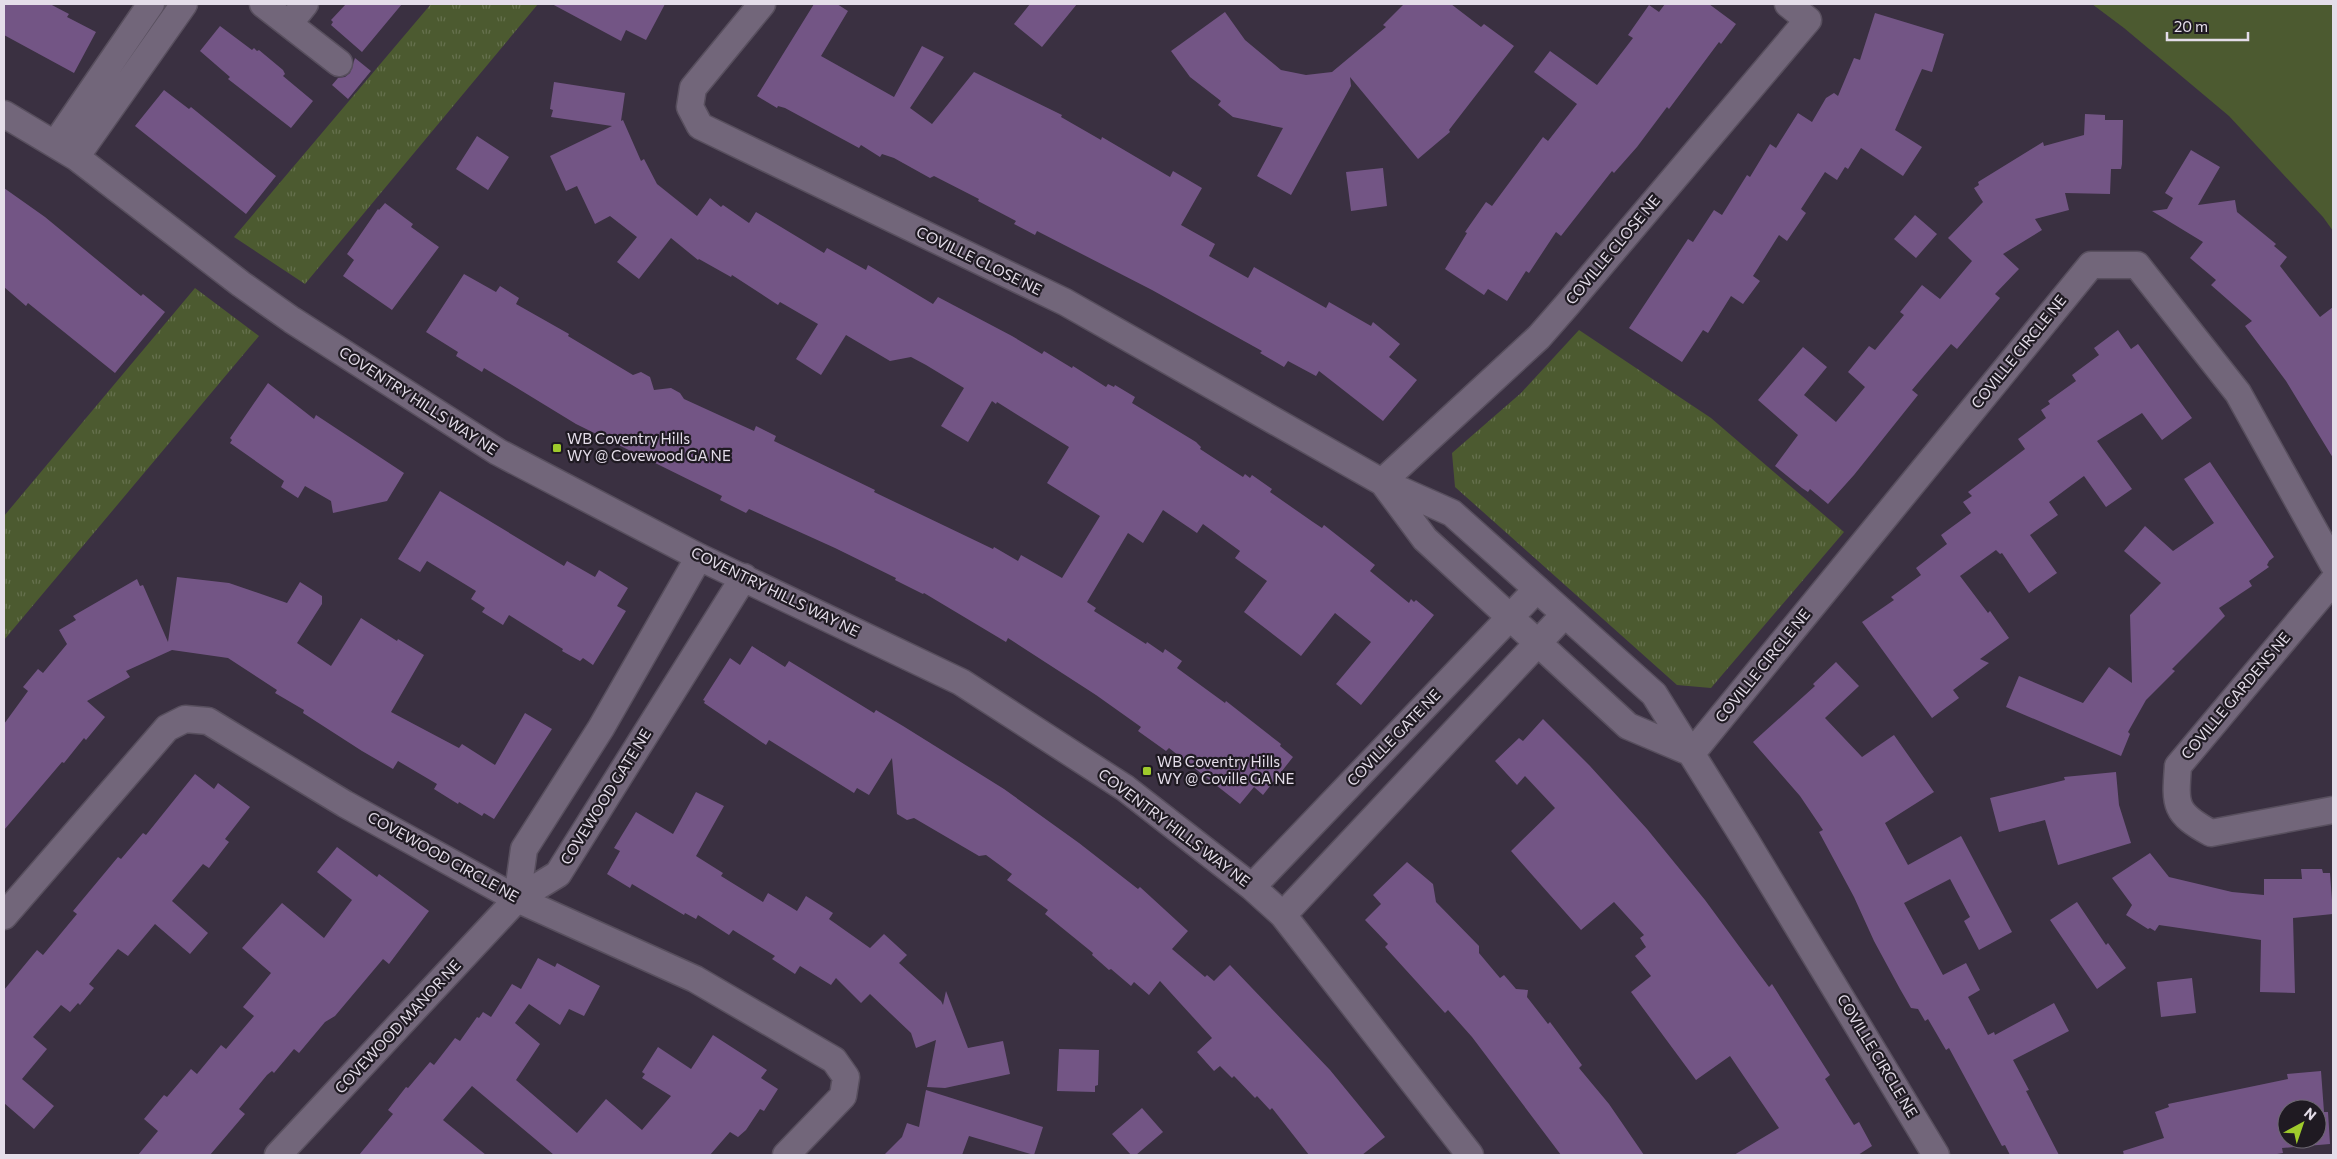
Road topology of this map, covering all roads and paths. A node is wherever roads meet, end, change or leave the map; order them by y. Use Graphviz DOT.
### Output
graph roads {
  1 [pos="151,4"];
  2 [pos="184,4"];
  3 [pos="263,4"];
  4 [pos="762,4"];
  5 [pos="1788,4"];
  6 [pos="297,14"];
  7 [pos="340,63"];
  8 [pos="4,114"];
  9 [pos="66,150"];
  10 [pos="1422,445"];
  11 [pos="1382,482"];
  12 [pos="1416,497"];
  13 [pos="699,557"];
  14 [pos="2333,564"];
  15 [pos="744,578"];
  16 [pos="2333,581"];
  17 [pos="1551,602"];
  18 [pos="1525,631"];
  19 [pos="1692,753"];
  20 [pos="2333,810"];
  21 [pos="1252,887"];
  22 [pos="517,899"];
  23 [pos="1283,914"];
  24 [pos="4,916"];
  25 [pos="278,1155"];
  26 [pos="786,1155"];
  27 [pos="1470,1155"];
  28 [pos="1936,1155"];
  1 -- 9 [label="street"];
  2 -- 9 [label="street"];
  3 -- 6 [label="street"];
  4 -- 11 [label="street, COVILLE CLOSE NE"];
  5 -- 10 [label="street, COVILLE CLOSE NE"];
  6 -- 7 [label="street"];
  8 -- 9 [label="street, COVENTRY HILLS WAY NE"];
  9 -- 13 [label="street, COVENTRY HILLS WAY NE"];
  10 -- 11 [label="street, COVILLE CLOSE NE"];
  10 -- 12 [label="street"];
  11 -- 12 [label="street, COVILLE CLOSE NE"];
  11 -- 18 [label="street, COVILLE CLOSE NE"];
  12 -- 17 [label="street, COVILLE CLOSE NE"];
  13 -- 15 [label="street, COVENTRY HILLS WAY NE"];
  13 -- 22 [label="street"];
  14 -- 19 [label="street, COVILLE CIRCLE NE"];
  15 -- 21 [label="street, COVENTRY HILLS WAY NE"];
  15 -- 22 [label="street, COVEWOOD GATE NE"];
  16 -- 20 [label="street, COVILLE GARDENS NE"];
  17 -- 18 [label="street, COVILLE GATE NE"];
  17 -- 18 [label="street, COVILLE GATE NE"];
  17 -- 19 [label="street, COVILLE CIRCLE NE"];
  18 -- 19 [label="street"];
  18 -- 21 [label="street, COVILLE GATE NE"];
  18 -- 23 [label="street, COVILLE GATE NE"];
  19 -- 28 [label="street, COVILLE CIRCLE NE"];
  21 -- 23 [label="street, COVENTRY HILLS WAY NE"];
  22 -- 24 [label="street, COVEWOOD CIRCLE NE"];
  22 -- 25 [label="street, COVEWOOD MANOR NE"];
  22 -- 26 [label="street, COVEWOOD CIRCLE NE"];
  23 -- 27 [label="street, COVENTRY HILLS WAY NE"];
}
